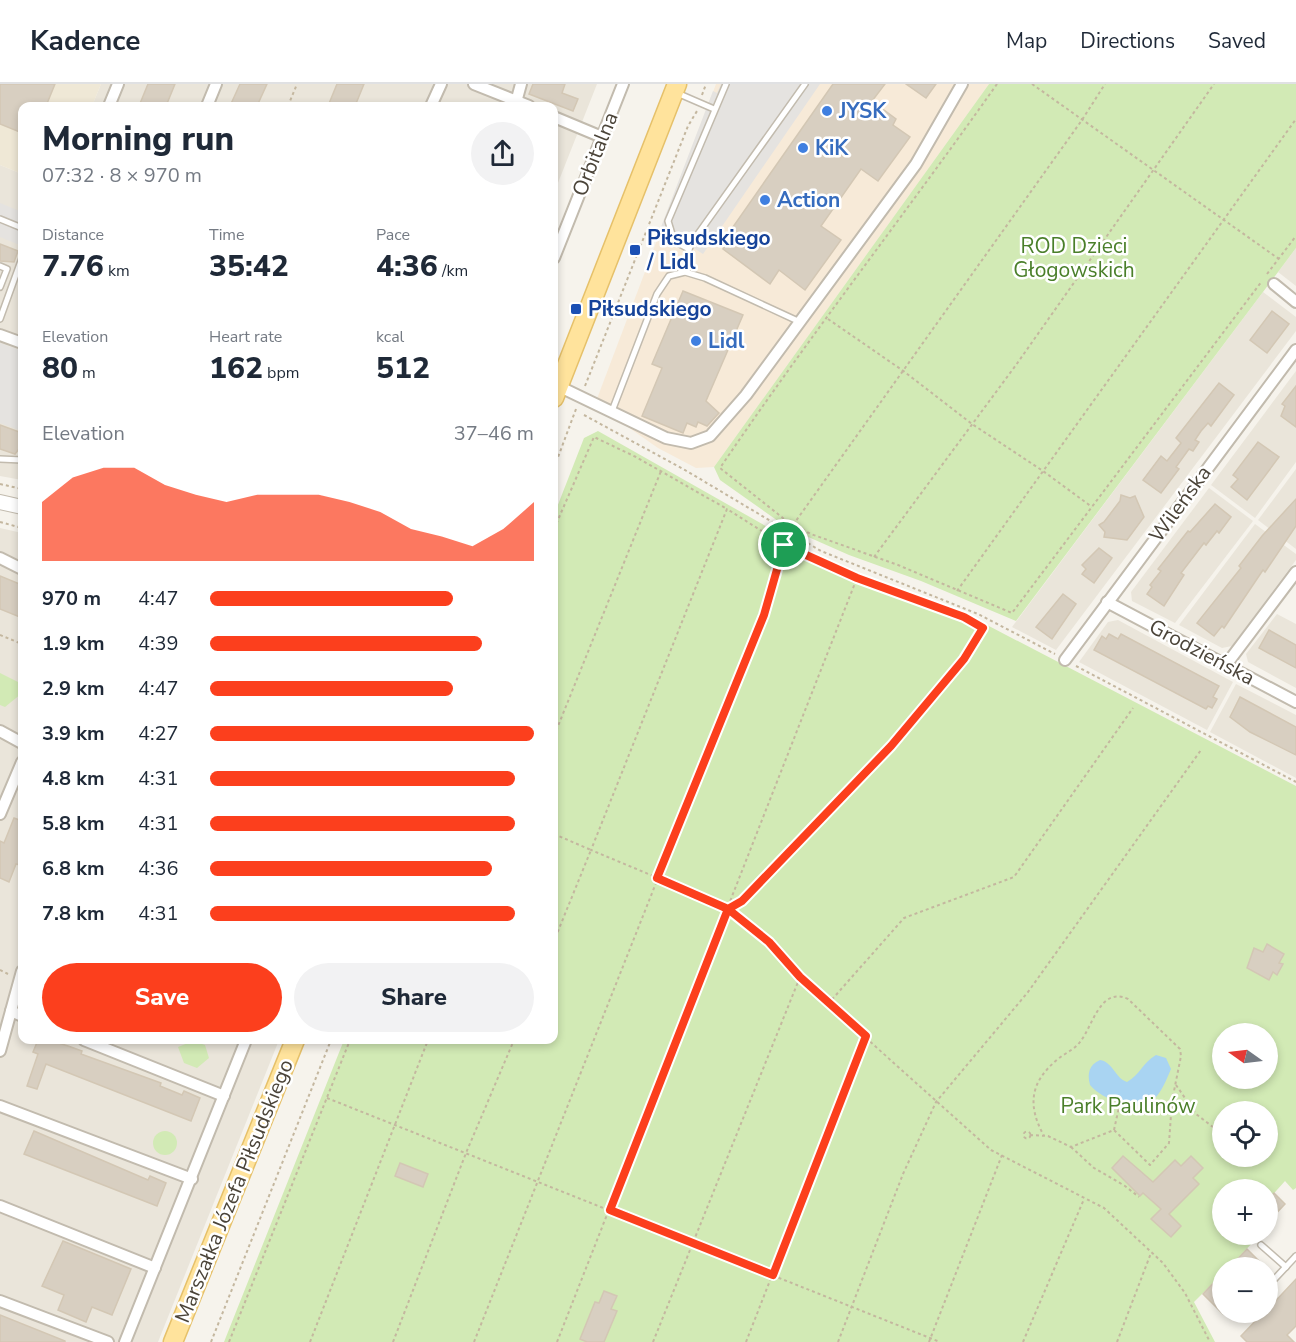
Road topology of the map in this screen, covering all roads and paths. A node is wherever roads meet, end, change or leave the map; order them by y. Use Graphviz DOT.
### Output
graph roads {
  1 [pos="118,84"];
  2 [pos="216,84"];
  3 [pos="297,84"];
  4 [pos="441,84"];
  5 [pos="474,84"];
  6 [pos="521,84"];
  7 [pos="623,84"];
  8 [pos="726,84"];
  9 [pos="805,84"];
  10 [pos="962,84"];
  11 [pos="997,84"];
  12 [pos="1032,84"];
  13 [pos="1105,84"];
  14 [pos="1214,84"];
  15 [pos="676,88"];
  16 [pos="111,102"];
  17 [pos="209,102"];
  18 [pos="290,102"];
  19 [pos="433,102"];
  20 [pos="512,102"];
  21 [pos="516,102"];
  22 [pos="714,109"];
  23 [pos="698,110"];
  24 [pos="558,119"];
  25 [pos="1296,119"];
  26 [pos="1082,120"];
  27 [pos="602,137"];
  28 [pos="1153,169"];
  29 [pos="0,219"];
  30 [pos="1224,219"];
  31 [pos="18,226"];
  32 [pos="1296,236"];
  33 [pos="558,248"];
  34 [pos="688,249"];
  35 [pos="1279,259"];
  36 [pos="0,266"];
  37 [pos="18,269"];
  38 [pos="685,272"];
  39 [pos="1274,284"];
  40 [pos="0,287"];
  41 [pos="1296,302"];
  42 [pos="0,319"];
  43 [pos="827,319"];
  44 [pos="801,323"];
  45 [pos="0,334"];
  46 [pos="18,341"];
  47 [pos="1296,350"];
  48 [pos="902,370"];
  49 [pos="558,387"];
  50 [pos="558,392"];
  51 [pos="581,395"];
  52 [pos="612,411"];
  53 [pos="584,415"];
  54 [pos="972,424"];
  55 [pos="558,457"];
  56 [pos="0,459"];
  57 [pos="18,460"];
  58 [pos="661,471"];
  59 [pos="1043,471"];
  60 [pos="0,484"];
  61 [pos="18,488"];
  62 [pos="0,502"];
  63 [pos="18,506"];
  64 [pos="1092,507"];
  65 [pos="727,509"];
  66 [pos="558,520"];
  67 [pos="0,522"];
  68 [pos="793,525"];
  69 [pos="18,527"];
  70 [pos="784,545"];
  71 [pos="874,556"];
  72 [pos="0,558"];
  73 [pos="18,567"];
  74 [pos="1296,572"];
  75 [pos="857,578"];
  76 [pos="957,591"];
  77 [pos="1107,602"];
  78 [pos="0,634"];
  79 [pos="18,642"];
  80 [pos="1065,660"];
  81 [pos="1226,665"];
  82 [pos="1296,702"];
  83 [pos="1133,708"];
  84 [pos="558,726"];
  85 [pos="0,731"];
  86 [pos="18,741"];
  87 [pos="1201,750"];
  88 [pos="18,771"];
  89 [pos="1296,782"];
  90 [pos="0,814"];
  91 [pos="558,836"];
  92 [pos="591,850"];
  93 [pos="657,878"];
  94 [pos="728,909"];
  95 [pos="558,931"];
  96 [pos="800,977"];
  97 [pos="18,986"];
  98 [pos="828,1004"];
  99 [pos="11,1011"];
  100 [pos="18,1014"];
  101 [pos="866,1036"];
  102 [pos="94,1044"];
  103 [pos="244,1044"];
  104 [pos="293,1044"];
  105 [pos="329,1044"];
  106 [pos="348,1044"];
  107 [pos="426,1044"];
  108 [pos="512,1044"];
  109 [pos="0,1051"];
  110 [pos="1175,1085"];
  111 [pos="224,1096"];
  112 [pos="327,1098"];
  113 [pos="936,1102"];
  114 [pos="0,1106"];
  115 [pos="1119,1107"];
  116 [pos="395,1125"];
  117 [pos="1212,1126"];
  118 [pos="1114,1130"];
  119 [pos="1030,1135"];
  120 [pos="1044,1136"];
  121 [pos="1071,1147"];
  122 [pos="466,1153"];
  123 [pos="1002,1155"];
  124 [pos="192,1179"];
  125 [pos="536,1183"];
  126 [pos="1138,1197"];
  127 [pos="1084,1199"];
  128 [pos="0,1206"];
  129 [pos="610,1210"];
  130 [pos="690,1244"];
  131 [pos="1261,1245"];
  132 [pos="1151,1253"];
  133 [pos="1296,1256"];
  134 [pos="1286,1267"];
  135 [pos="155,1268"];
  136 [pos="773,1275"];
  137 [pos="1278,1275"];
  138 [pos="0,1301"];
  139 [pos="850,1306"];
  140 [pos="930,1340"];
  141 [pos="108,1342"];
  142 [pos="125,1342"];
  143 [pos="173,1342"];
  144 [pos="211,1342"];
  145 [pos="229,1342"];
  146 [pos="310,1342"];
  147 [pos="393,1342"];
  148 [pos="474,1342"];
  149 [pos="557,1342"];
  150 [pos="652,1342"];
  151 [pos="746,1342"];
  152 [pos="838,1342"];
  153 [pos="940,1342"];
  154 [pos="1023,1342"];
  155 [pos="1117,1342"];
  156 [pos="1210,1342"];
  1 -- 16 [label="street"];
  2 -- 17 [label="street"];
  3 -- 18 [label="path"];
  4 -- 19 [label="street"];
  5 -- 20 [label="street"];
  6 -- 21 [label="street"];
  7 -- 27 [label="street, Orbitalna"];
  8 -- 22 [label="lane"];
  9 -- 34 [label="lane"];
  10 -- 44 [label="street"];
  11 -- 43 [label="path"];
  12 -- 26 [label="path"];
  13 -- 26 [label="path"];
  14 -- 28 [label="path"];
  15 -- 22 [label="lane"];
  15 -- 49 [label="main road"];
  22 -- 34 [label="lane"];
  23 -- 51 [label="path"];
  24 -- 27 [label="street"];
  25 -- 30 [label="path"];
  26 -- 28 [label="path"];
  26 -- 48 [label="path"];
  27 -- 33 [label="street, Orbitalna"];
  28 -- 30 [label="path"];
  28 -- 54 [label="path"];
  29 -- 31 [label="lane"];
  30 -- 35 [label="path"];
  30 -- 59 [label="path"];
  32 -- 35 [label="path"];
  34 -- 38 [label="lane"];
  35 -- 64 [label="path"];
  36 -- 40 [label="lane"];
  37 -- 42 [label="lane"];
  38 -- 44 [label="lane"];
  38 -- 52 [label="lane"];
  39 -- 41 [label="street"];
  43 -- 48 [label="path"];
  43 -- 68 [label="path"];
  44 -- 52 [label="street"];
  45 -- 46 [label="street"];
  47 -- 77 [label="street, Wileńska"];
  48 -- 54 [label="path"];
  48 -- 68 [label="path"];
  50 -- 51 [label="street"];
  51 -- 52 [label="street"];
  51 -- 55 [label="path"];
  53 -- 80 [label="path"];
  54 -- 59 [label="path"];
  54 -- 71 [label="path"];
  56 -- 57 [label="lane"];
  58 -- 65 [label="path"];
  58 -- 66 [label="path"];
  58 -- 84 [label="path"];
  59 -- 64 [label="path"];
  59 -- 76 [label="path"];
  60 -- 61 [label="path"];
  62 -- 63 [label="street"];
  64 -- 76 [label="path"];
  65 -- 70 [label="path"];
  65 -- 92 [label="path"];
  67 -- 69 [label="path"];
  68 -- 71 [label="path"];
  70 -- 75 [label="path"];
  70 -- 93 [label="path"];
  71 -- 76 [label="path"];
  72 -- 73 [label="street"];
  74 -- 81 [label="street"];
  75 -- 94 [label="path"];
  75 -- 94 [label="path"];
  77 -- 80 [label="street, Wileńska"];
  77 -- 81 [label="street, Grodzieńska"];
  78 -- 79 [label="path"];
  80 -- 89 [label="path"];
  81 -- 82 [label="street, Grodzieńska"];
  83 -- 98 [label="path"];
  85 -- 86 [label="street"];
  87 -- 113 [label="path"];
  88 -- 90 [label="street"];
  91 -- 92 [label="path"];
  92 -- 93 [label="path"];
  92 -- 95 [label="path"];
  93 -- 94 [label="path"];
  93 -- 125 [label="path"];
  94 -- 96 [label="path"];
  94 -- 129 [label="path"];
  96 -- 98 [label="path"];
  96 -- 130 [label="path"];
  97 -- 99 [label="street"];
  98 -- 101 [label="path"];
  99 -- 100 [label="street"];
  99 -- 109 [label="street"];
  101 -- 113 [label="path"];
  101 -- 136 [label="path"];
  102 -- 111 [label="street"];
  103 -- 111 [label="street"];
  104 -- 143 [label="main road, Marszałka Józefa Piłsudskiego"];
  105 -- 144 [label="path"];
  106 -- 112 [label="path"];
  107 -- 116 [label="path"];
  108 -- 122 [label="path"];
  110 -- 117 [label="path"];
  110 -- 118 [label="path"];
  110 -- 120 [label="path"];
  111 -- 124 [label="street"];
  112 -- 116 [label="path"];
  112 -- 145 [label="path"];
  113 -- 123 [label="path"];
  113 -- 139 [label="path"];
  114 -- 124 [label="street"];
  115 -- 118 [label="path"];
  116 -- 122 [label="path"];
  116 -- 146 [label="path"];
  118 -- 121 [label="path"];
  119 -- 120 [label="path"];
  120 -- 121 [label="path"];
  121 -- 126 [label="path"];
  122 -- 125 [label="path"];
  122 -- 147 [label="path"];
  123 -- 127 [label="path"];
  123 -- 140 [label="path"];
  124 -- 135 [label="street"];
  125 -- 129 [label="path"];
  125 -- 148 [label="path"];
  127 -- 132 [label="path"];
  127 -- 154 [label="path"];
  128 -- 135 [label="street"];
  129 -- 130 [label="path"];
  129 -- 149 [label="path"];
  130 -- 136 [label="path"];
  130 -- 150 [label="path"];
  131 -- 134 [label="lane"];
  132 -- 155 [label="path"];
  132 -- 156 [label="path"];
  133 -- 134 [label="lane"];
  134 -- 137 [label="lane"];
  135 -- 142 [label="street"];
  136 -- 139 [label="path"];
  136 -- 151 [label="path"];
  138 -- 141 [label="street"];
  139 -- 140 [label="path"];
  139 -- 152 [label="path"];
  140 -- 153 [label="path"];
}
